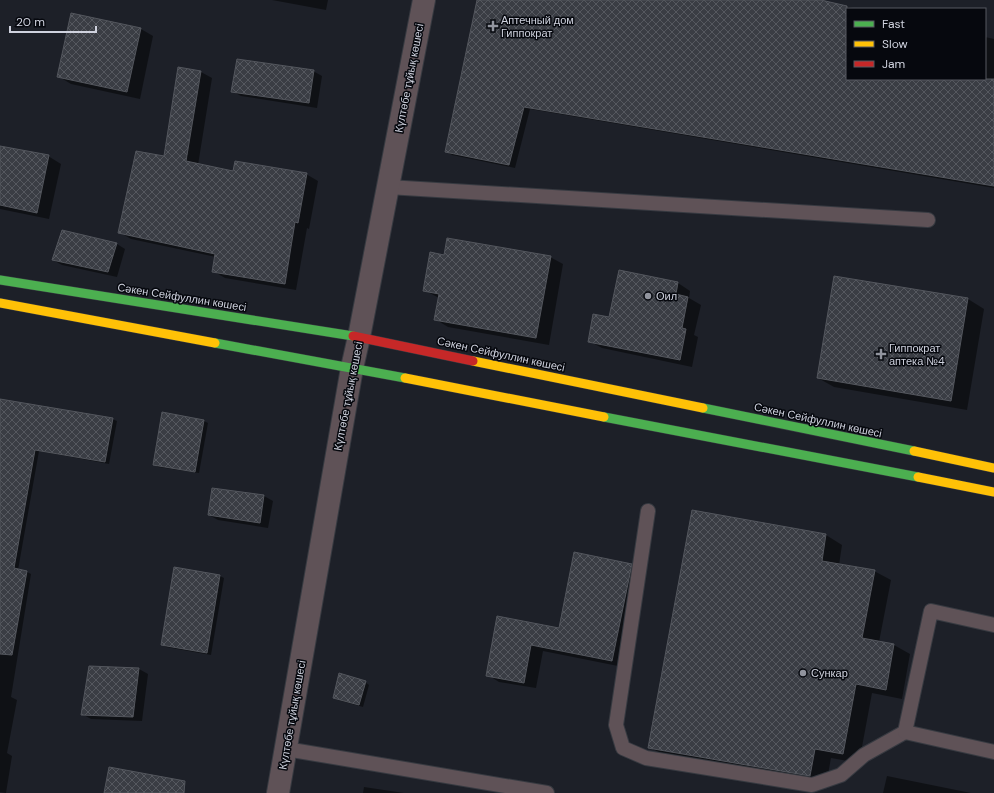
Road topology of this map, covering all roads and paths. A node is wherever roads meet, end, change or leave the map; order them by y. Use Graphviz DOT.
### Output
graph roads {
  1 [pos="424,0"];
  2 [pos="388,187"];
  3 [pos="928,220"];
  4 [pos="0,280"];
  5 [pos="0,303"];
  6 [pos="359,337"];
  7 [pos="352,368"];
  8 [pos="994,468"];
  9 [pos="994,492"];
  10 [pos="648,511"];
  11 [pos="994,625"];
  12 [pos="905,732"];
  13 [pos="286,749"];
  14 [pos="994,752"];
  15 [pos="278,793"];
  16 [pos="547,793"];
  1 -- 2 [label="street, Күлтөбе тұйық көшесі"];
  2 -- 3 [label="lane"];
  2 -- 6 [label="street, Күлтөбе тұйық көшесі"];
  4 -- 6 [label="street, Сәкен Сейфуллин көшесі"];
  5 -- 7 [label="street"];
  6 -- 7 [label="street, Күлтөбе тұйық көшесі"];
  6 -- 8 [label="street, Сәкен Сейфуллин көшесі"];
  7 -- 9 [label="street"];
  7 -- 13 [label="street, Күлтөбе тұйық көшесі"];
  10 -- 12 [label="lane"];
  11 -- 12 [label="lane"];
  12 -- 14 [label="lane"];
  13 -- 15 [label="street, Күлтөбе тұйық көшесі"];
  13 -- 16 [label="lane"];
}
